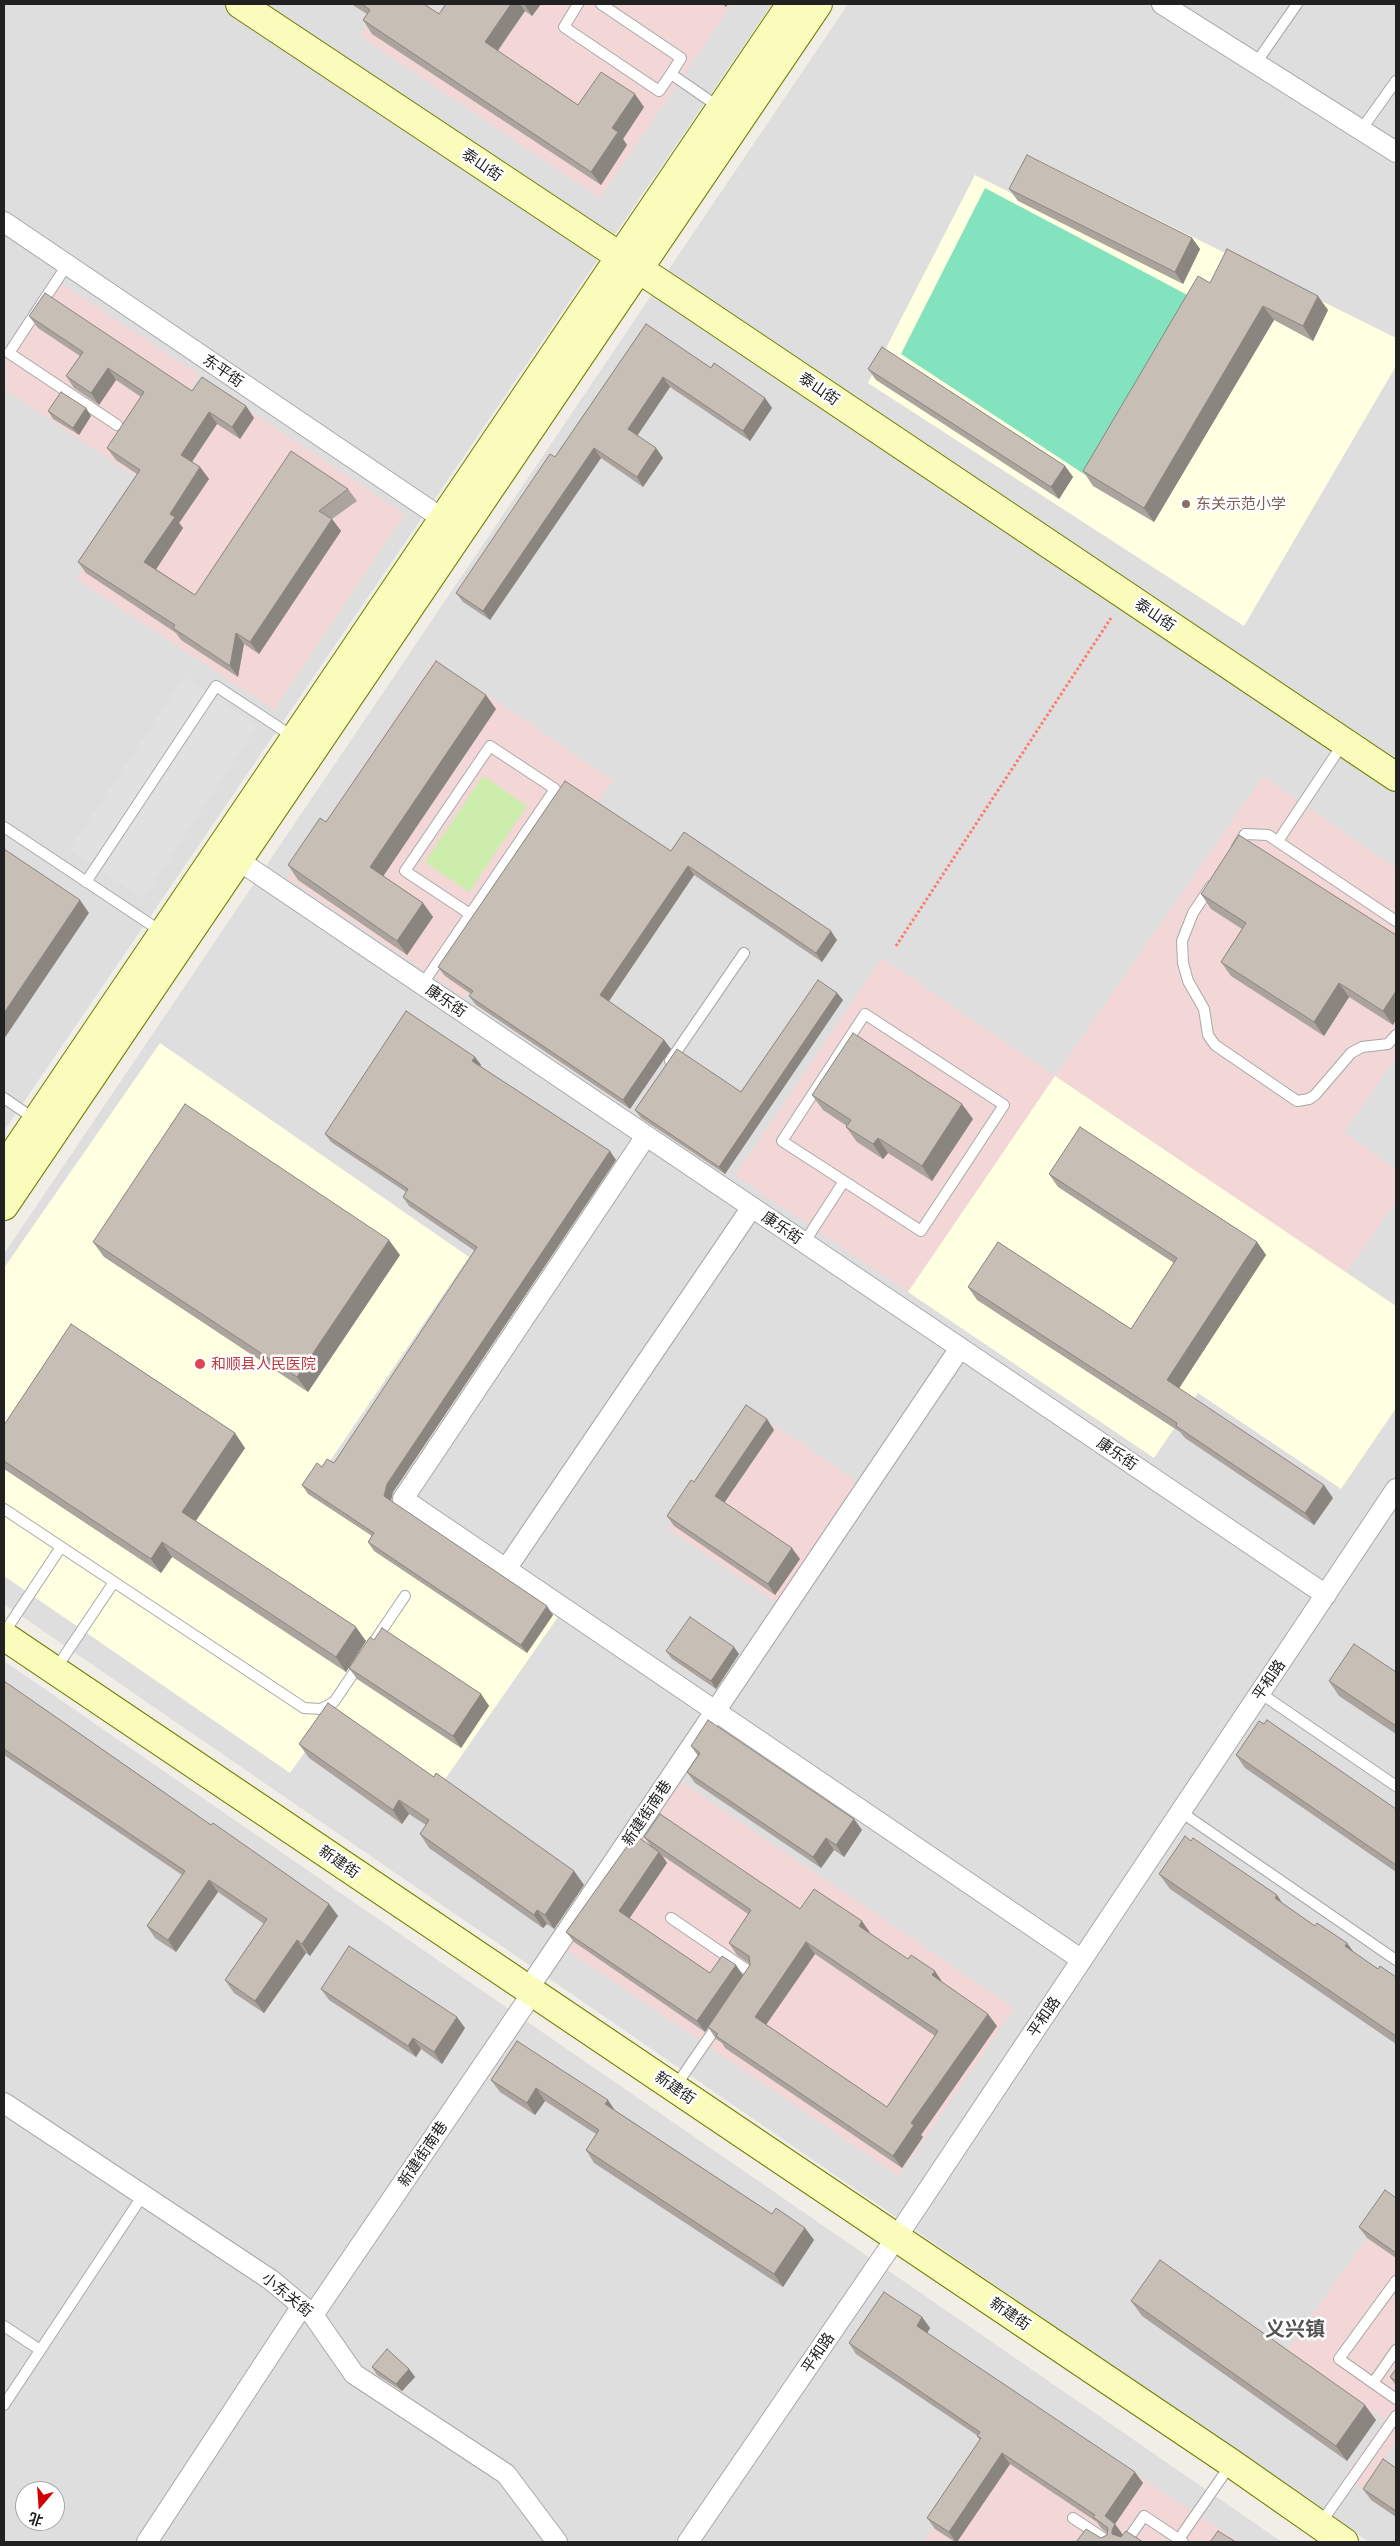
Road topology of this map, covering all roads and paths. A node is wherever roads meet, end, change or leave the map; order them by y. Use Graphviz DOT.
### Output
graph roads {
  1 [pos="240,4"];
  2 [pos="578,4"];
  3 [pos="601,4"];
  4 [pos="791,4"];
  5 [pos="818,4"];
  6 [pos="1162,4"];
  7 [pos="1297,4"];
  8 [pos="1256,63"];
  9 [pos="671,74"];
  10 [pos="1396,81"];
  11 [pos="721,108"];
  12 [pos="1362,130"];
  13 [pos="1396,152"];
  14 [pos="4,222"];
  15 [pos="629,263"];
  16 [pos="67,265"];
  17 [pos="117,425"];
  18 [pos="443,519"];
  19 [pos="1126,596"];
  20 [pos="295,738"];
  21 [pos="1344,742"];
  22 [pos="1396,777"];
  23 [pos="4,827"];
  24 [pos="1278,841"];
  25 [pos="1229,858"];
  26 [pos="238,860"];
  27 [pos="1219,874"];
  28 [pos="86,882"];
  29 [pos="470,914"];
  30 [pos="1396,921"];
  31 [pos="163,933"];
  32 [pos="896,946"];
  33 [pos="744,953"];
  34 [pos="422,985"];
  35 [pos="1396,1035"];
  36 [pos="666,1067"];
  37 [pos="4,1098"];
  38 [pos="45,1126"];
  39 [pos="646,1136"];
  40 [pos="4,1168"];
  41 [pos="844,1181"];
  42 [pos="4,1206"];
  43 [pos="752,1207"];
  44 [pos="804,1243"];
  45 [pos="960,1348"];
  46 [pos="1395,1495"];
  47 [pos="4,1509"];
  48 [pos="61,1547"];
  49 [pos="506,1569"];
  50 [pos="114,1582"];
  51 [pos="1326,1595"];
  52 [pos="405,1596"];
  53 [pos="4,1634"];
  54 [pos="55,1670"];
  55 [pos="1260,1694"];
  56 [pos="716,1711"];
  57 [pos="1396,1786"];
  58 [pos="1181,1812"];
  59 [pos="671,1918"];
  60 [pos="1082,1960"];
  61 [pos="1396,1960"];
  62 [pos="531,1991"];
  63 [pos="742,1991"];
  64 [pos="725,2015"];
  65 [pos="674,2088"];
  66 [pos="4,2103"];
  67 [pos="143,2195"];
  68 [pos="896,2238"];
  69 [pos="1396,2281"];
  70 [pos="308,2310"];
  71 [pos="4,2326"];
  72 [pos="40,2350"];
  73 [pos="1396,2350"];
  74 [pos="1373,2383"];
  75 [pos="1396,2399"];
  76 [pos="4,2404"];
  77 [pos="1396,2416"];
  78 [pos="1231,2463"];
  79 [pos="1073,2518"];
  80 [pos="1319,2525"];
  81 [pos="1181,2541"];
  82 [pos="147,2542"];
  83 [pos="557,2542"];
  84 [pos="688,2542"];
  85 [pos="1109,2542"];
  86 [pos="1126,2542"];
  87 [pos="1344,2542"];
  1 -- 15 [label="street, 泰山街"];
  2 -- 9 [label="lane"];
  3 -- 9 [label="lane"];
  4 -- 11 [label="street"];
  5 -- 15 [label="street"];
  6 -- 8 [label="street"];
  7 -- 8 [label="lane"];
  8 -- 12 [label="street"];
  9 -- 11 [label="lane"];
  10 -- 12 [label="lane"];
  11 -- 15 [label="street"];
  12 -- 13 [label="street"];
  14 -- 16 [label="street, 东平街"];
  15 -- 18 [label="street"];
  15 -- 19 [label="street, 泰山街"];
  15 -- 26 [label="street"];
  16 -- 17 [label="lane"];
  16 -- 18 [label="street, 东平街"];
  18 -- 20 [label="street"];
  19 -- 21 [label="street, 泰山街"];
  19 -- 32 [label="path"];
  20 -- 28 [label="lane"];
  20 -- 31 [label="street"];
  21 -- 22 [label="street, 泰山街"];
  21 -- 24 [label="lane"];
  23 -- 28 [label="lane"];
  24 -- 25 [label="lane"];
  24 -- 30 [label="lane"];
  26 -- 34 [label="street, 康乐街"];
  26 -- 38 [label="street"];
  27 -- 35 [label="lane"];
  28 -- 31 [label="lane"];
  29 -- 29 [label="lane"];
  29 -- 34 [label="lane"];
  31 -- 38 [label="street"];
  33 -- 36 [label="lane"];
  34 -- 39 [label="street, 康乐街"];
  37 -- 38 [label="lane"];
  38 -- 40 [label="street"];
  38 -- 42 [label="street"];
  39 -- 43 [label="street, 康乐街"];
  39 -- 49 [label="street"];
  41 -- 41 [label="lane"];
  41 -- 44 [label="lane"];
  43 -- 44 [label="street, 康乐街"];
  43 -- 49 [label="street"];
  44 -- 45 [label="street, 康乐街"];
  45 -- 51 [label="street, 康乐街"];
  45 -- 56 [label="street, 新建街南巷"];
  46 -- 51 [label="street, 平和路"];
  47 -- 48 [label="lane"];
  48 -- 50 [label="lane"];
  48 -- 53 [label="lane"];
  49 -- 56 [label="street"];
  50 -- 52 [label="lane"];
  50 -- 54 [label="lane"];
  51 -- 55 [label="street, 平和路"];
  53 -- 54 [label="street, 新建街"];
  54 -- 62 [label="street, 新建街"];
  55 -- 57 [label="lane"];
  55 -- 58 [label="street, 平和路"];
  56 -- 60 [label="street"];
  56 -- 62 [label="street, 新建街南巷"];
  58 -- 60 [label="street, 平和路"];
  58 -- 61 [label="lane"];
  59 -- 63 [label="lane"];
  60 -- 68 [label="street, 平和路"];
  62 -- 65 [label="street, 新建街"];
  62 -- 70 [label="street, 新建街南巷"];
  64 -- 65 [label="lane"];
  65 -- 68 [label="street, 新建街"];
  66 -- 67 [label="street, 小东关街"];
  67 -- 70 [label="street, 小东关街"];
  67 -- 72 [label="lane"];
  68 -- 78 [label="street, 新建街"];
  68 -- 84 [label="street, 平和路"];
  69 -- 74 [label="lane"];
  70 -- 82 [label="street, 新建街南巷"];
  70 -- 83 [label="street, 小东关街"];
  71 -- 72 [label="lane"];
  72 -- 76 [label="lane"];
  73 -- 74 [label="lane"];
  74 -- 75 [label="lane"];
  77 -- 80 [label="lane"];
  78 -- 80 [label="street, 新建街"];
  78 -- 81 [label="lane"];
  79 -- 85 [label="lane"];
  80 -- 87 [label="street, 新建街"];
  81 -- 86 [label="lane"];
}
